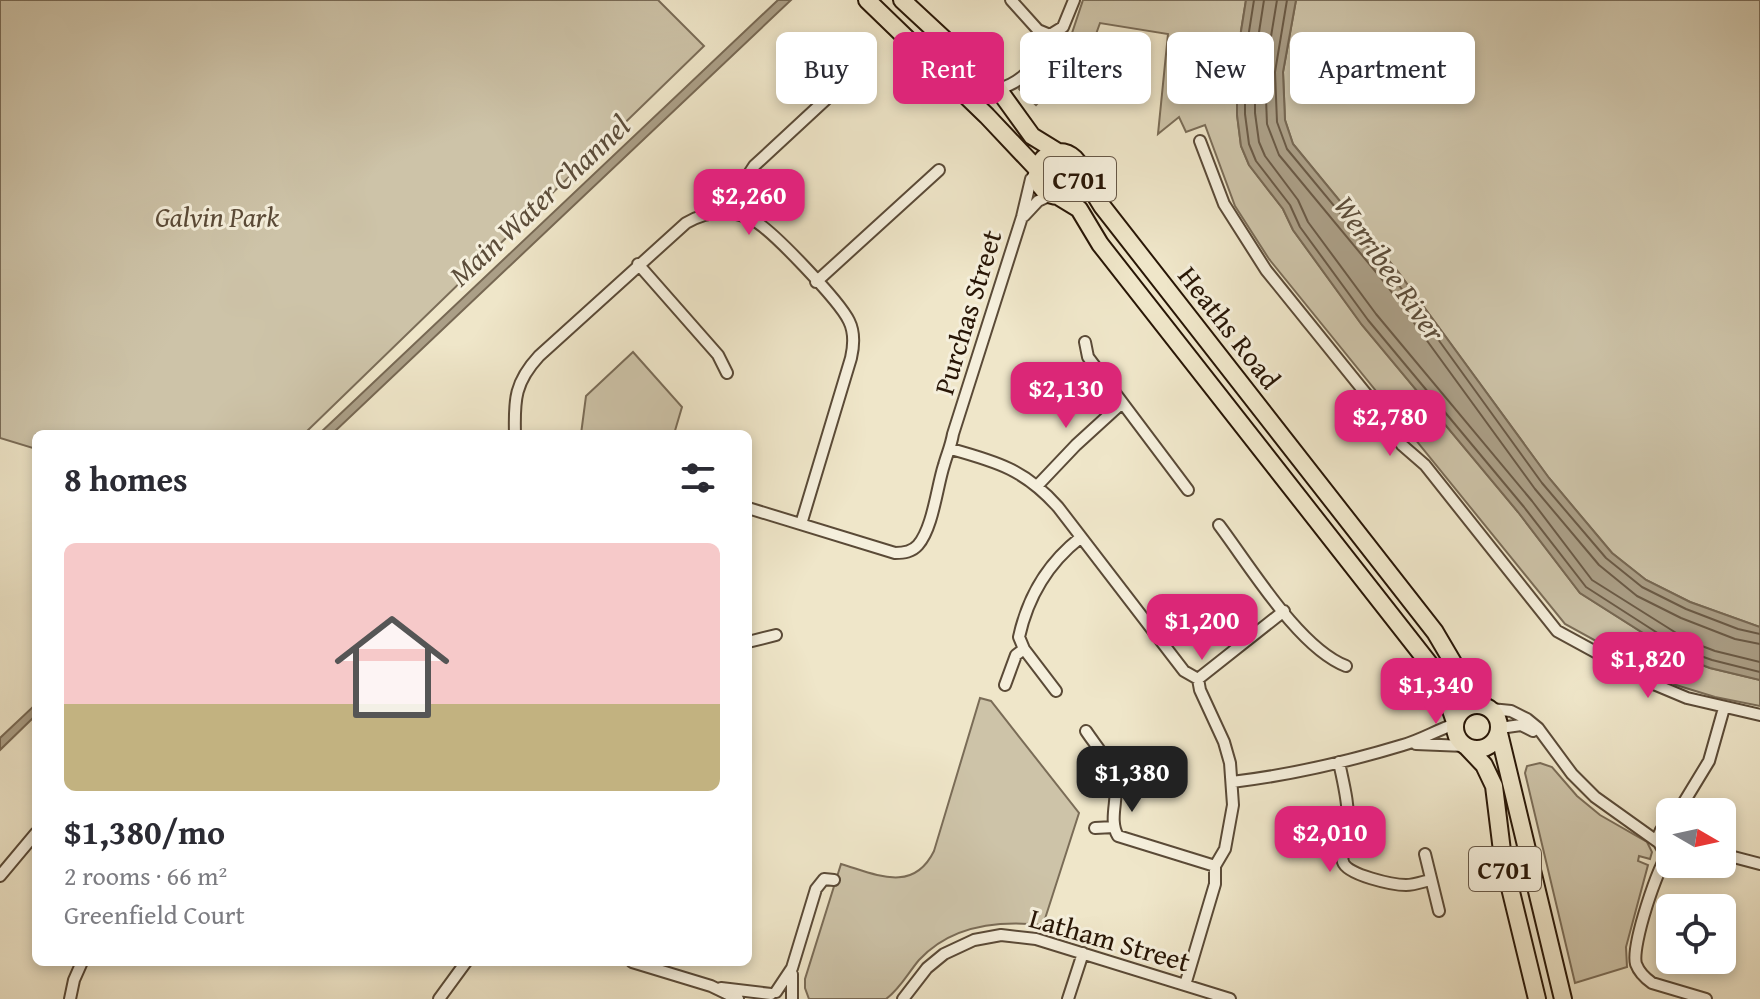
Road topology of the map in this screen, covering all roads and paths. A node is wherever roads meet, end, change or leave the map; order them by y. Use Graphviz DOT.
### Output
graph roads {
  1 [pos="867,0"];
  2 [pos="902,0"];
  3 [pos="1011,0"];
  4 [pos="1074,0"];
  5 [pos="937,32"];
  6 [pos="1043,32"];
  7 [pos="1055,32"];
  8 [pos="1004,97"];
  9 [pos="821,104"];
  10 [pos="1200,141"];
  11 [pos="1058,152"];
  12 [pos="939,170"];
  13 [pos="1037,172"];
  14 [pos="1081,172"];
  15 [pos="1054,195"];
  16 [pos="735,214"];
  17 [pos="1022,217"];
  18 [pos="638,264"];
  19 [pos="816,282"];
  20 [pos="1085,342"];
  21 [pos="727,373"];
  22 [pos="1122,403"];
  23 [pos="515,430"];
  24 [pos="954,450"];
  25 [pos="1038,485"];
  26 [pos="1188,490"];
  27 [pos="752,509"];
  28 [pos="801,524"];
  29 [pos="1219,525"];
  30 [pos="1080,538"];
  31 [pos="1284,611"];
  32 [pos="776,635"];
  33 [pos="752,641"];
  34 [pos="1024,649"];
  35 [pos="1346,666"];
  36 [pos="1198,679"];
  37 [pos="1005,685"];
  38 [pos="1056,691"];
  39 [pos="1487,707"];
  40 [pos="1724,708"];
  41 [pos="1760,715"];
  42 [pos="1455,723"];
  43 [pos="1086,731"];
  44 [pos="1499,731"];
  45 [pos="1406,744"];
  46 [pos="1465,746"];
  47 [pos="1552,749"];
  48 [pos="1339,762"];
  49 [pos="1232,782"];
  50 [pos="1687,798"];
  51 [pos="1635,824"];
  52 [pos="1656,826"];
  53 [pos="1114,827"];
  54 [pos="1095,828"];
  55 [pos="32,838"];
  56 [pos="1656,841"];
  57 [pos="1425,854"];
  58 [pos="1736,858"];
  59 [pos="1760,864"];
  60 [pos="1215,866"];
  61 [pos="0,876"];
  62 [pos="1656,877"];
  63 [pos="834,880"];
  64 [pos="1430,880"];
  65 [pos="1439,911"];
  66 [pos="1083,953"];
  67 [pos="80,966"];
  68 [pos="463,966"];
  69 [pos="670,967"];
  70 [pos="792,968"];
  71 [pos="1185,985"];
  72 [pos="711,986"];
  73 [pos="771,995"];
  74 [pos="70,999"];
  75 [pos="439,999"];
  76 [pos="738,999"];
  77 [pos="792,999"];
  78 [pos="903,999"];
  79 [pos="1068,999"];
  80 [pos="1230,999"];
  81 [pos="1537,999"];
  82 [pos="1563,999"];
  83 [pos="1706,999"];
  1 -- 13 [label="main road, C701"];
  2 -- 5 [label="main road, C701"];
  3 -- 6 [label="street"];
  4 -- 7 [label="street"];
  8 -- 11 [label="main road, C701"];
  9 -- 16 [label="street"];
  10 -- 40 [label="street"];
  11 -- 13 [label="main road, C701"];
  11 -- 14 [label="main road, C701"];
  12 -- 19 [label="street"];
  13 -- 15 [label="main road, C701"];
  13 -- 17 [label="street, Purchas Street"];
  14 -- 15 [label="main road, C701"];
  14 -- 39 [label="main road, Heaths Road / C701"];
  15 -- 17 [label="street, Purchas Street"];
  15 -- 42 [label="main road, Heaths Road / C701"];
  16 -- 18 [label="street"];
  16 -- 19 [label="street"];
  17 -- 24 [label="street, Purchas Street"];
  18 -- 21 [label="street"];
  18 -- 23 [label="street"];
  19 -- 28 [label="street"];
  20 -- 22 [label="street"];
  22 -- 25 [label="street"];
  22 -- 26 [label="street"];
  24 -- 25 [label="street"];
  24 -- 28 [label="street"];
  25 -- 30 [label="street"];
  27 -- 28 [label="street"];
  29 -- 31 [label="street"];
  30 -- 34 [label="street"];
  30 -- 36 [label="street"];
  31 -- 35 [label="street"];
  31 -- 36 [label="street"];
  32 -- 33 [label="street"];
  34 -- 37 [label="street"];
  34 -- 38 [label="street"];
  36 -- 49 [label="street"];
  39 -- 42 [label="main road"];
  39 -- 44 [label="main road, C701"];
  39 -- 47 [label="street"];
  40 -- 41 [label="street"];
  40 -- 50 [label="street"];
  42 -- 45 [label="street"];
  42 -- 46 [label="main road, C701"];
  43 -- 53 [label="street"];
  44 -- 46 [label="main road"];
  44 -- 47 [label="street"];
  44 -- 82 [label="main road, C701"];
  45 -- 46 [label="street"];
  45 -- 48 [label="street"];
  46 -- 81 [label="main road, C701"];
  47 -- 51 [label="street"];
  48 -- 49 [label="street"];
  48 -- 64 [label="street"];
  49 -- 60 [label="street"];
  51 -- 52 [label="street"];
  51 -- 56 [label="street"];
  53 -- 54 [label="street"];
  53 -- 60 [label="street"];
  55 -- 61 [label="street"];
  57 -- 64 [label="street"];
  58 -- 59 [label="street"];
  60 -- 71 [label="street"];
  62 -- 83 [label="street"];
  63 -- 70 [label="street"];
  64 -- 65 [label="street"];
  66 -- 71 [label="street, Latham Street"];
  66 -- 78 [label="street, Latham Street"];
  66 -- 79 [label="street"];
  67 -- 74 [label="street"];
  68 -- 75 [label="street"];
  69 -- 72 [label="street"];
  70 -- 73 [label="street"];
  70 -- 77 [label="street"];
  71 -- 80 [label="street, Latham Street"];
  72 -- 73 [label="street"];
  72 -- 76 [label="street"];
  73 -- 77 [label="street"];
}
